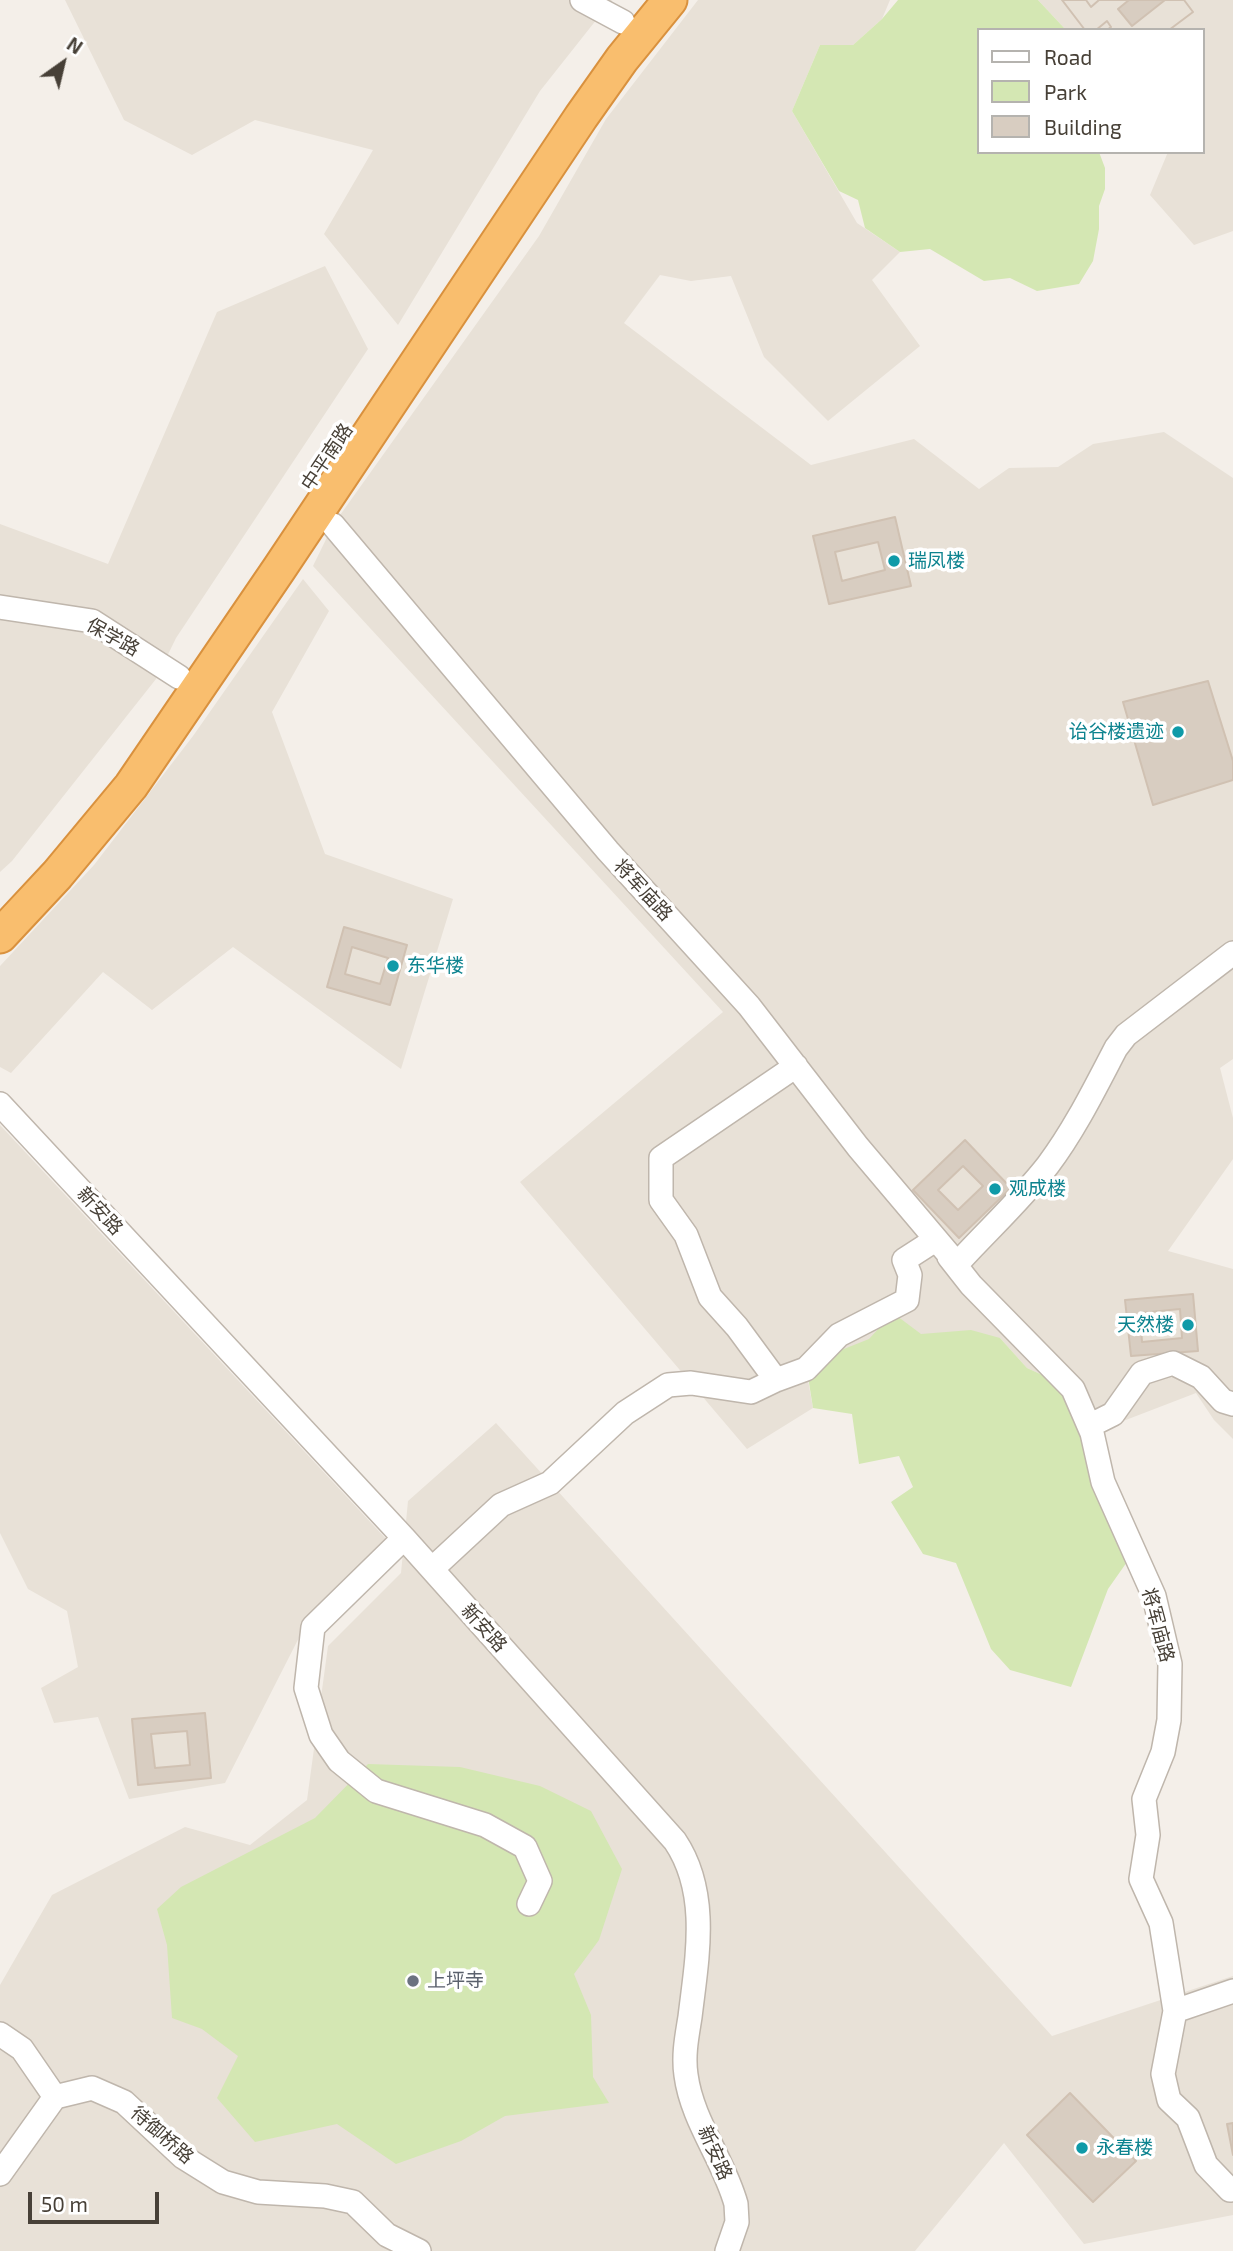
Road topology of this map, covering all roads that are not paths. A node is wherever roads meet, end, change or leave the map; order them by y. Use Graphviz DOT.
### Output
graph roads {
  1 [pos="582,0"];
  2 [pos="670,0"];
  3 [pos="632,11"];
  4 [pos="333,525"];
  5 [pos="0,607"];
  6 [pos="179,677"];
  7 [pos="0,904"];
  8 [pos="0,936"];
  9 [pos="1231,955"];
  10 [pos="796,1066"];
  11 [pos="0,1104"];
  12 [pos="947,1254"];
  13 [pos="776,1380"];
  14 [pos="1233,1404"];
  15 [pos="1089,1426"];
  16 [pos="404,1538"];
  17 [pos="432,1569"];
  18 [pos="529,1904"];
  19 [pos="1233,1990"];
  20 [pos="1175,2011"];
  21 [pos="0,2034"];
  22 [pos="55,2097"];
  23 [pos="0,2174"];
  24 [pos="1230,2190"];
  25 [pos="419,2251"];
  26 [pos="727,2251"];
  1 -- 3 [label="street"];
  2 -- 8 [label="highway"];
  3 -- 6 [label="highway, 中平南路"];
  4 -- 10 [label="street, 将军庙路"];
  5 -- 6 [label="street, 保学路"];
  6 -- 7 [label="highway, 中平南路"];
  9 -- 12 [label="street"];
  10 -- 12 [label="street, 将军庙路"];
  10 -- 13 [label="street"];
  11 -- 16 [label="street, 新安路"];
  12 -- 13 [label="street"];
  12 -- 15 [label="street, 将军庙路"];
  13 -- 17 [label="street"];
  14 -- 15 [label="street"];
  15 -- 20 [label="street, 将军庙路"];
  16 -- 17 [label="street, 新安路"];
  16 -- 18 [label="street"];
  17 -- 26 [label="street, 新安路"];
  19 -- 20 [label="street"];
  20 -- 24 [label="street, 将军庙路"];
  21 -- 22 [label="street"];
  22 -- 23 [label="street"];
  22 -- 25 [label="street, 待御桥路"];
}
